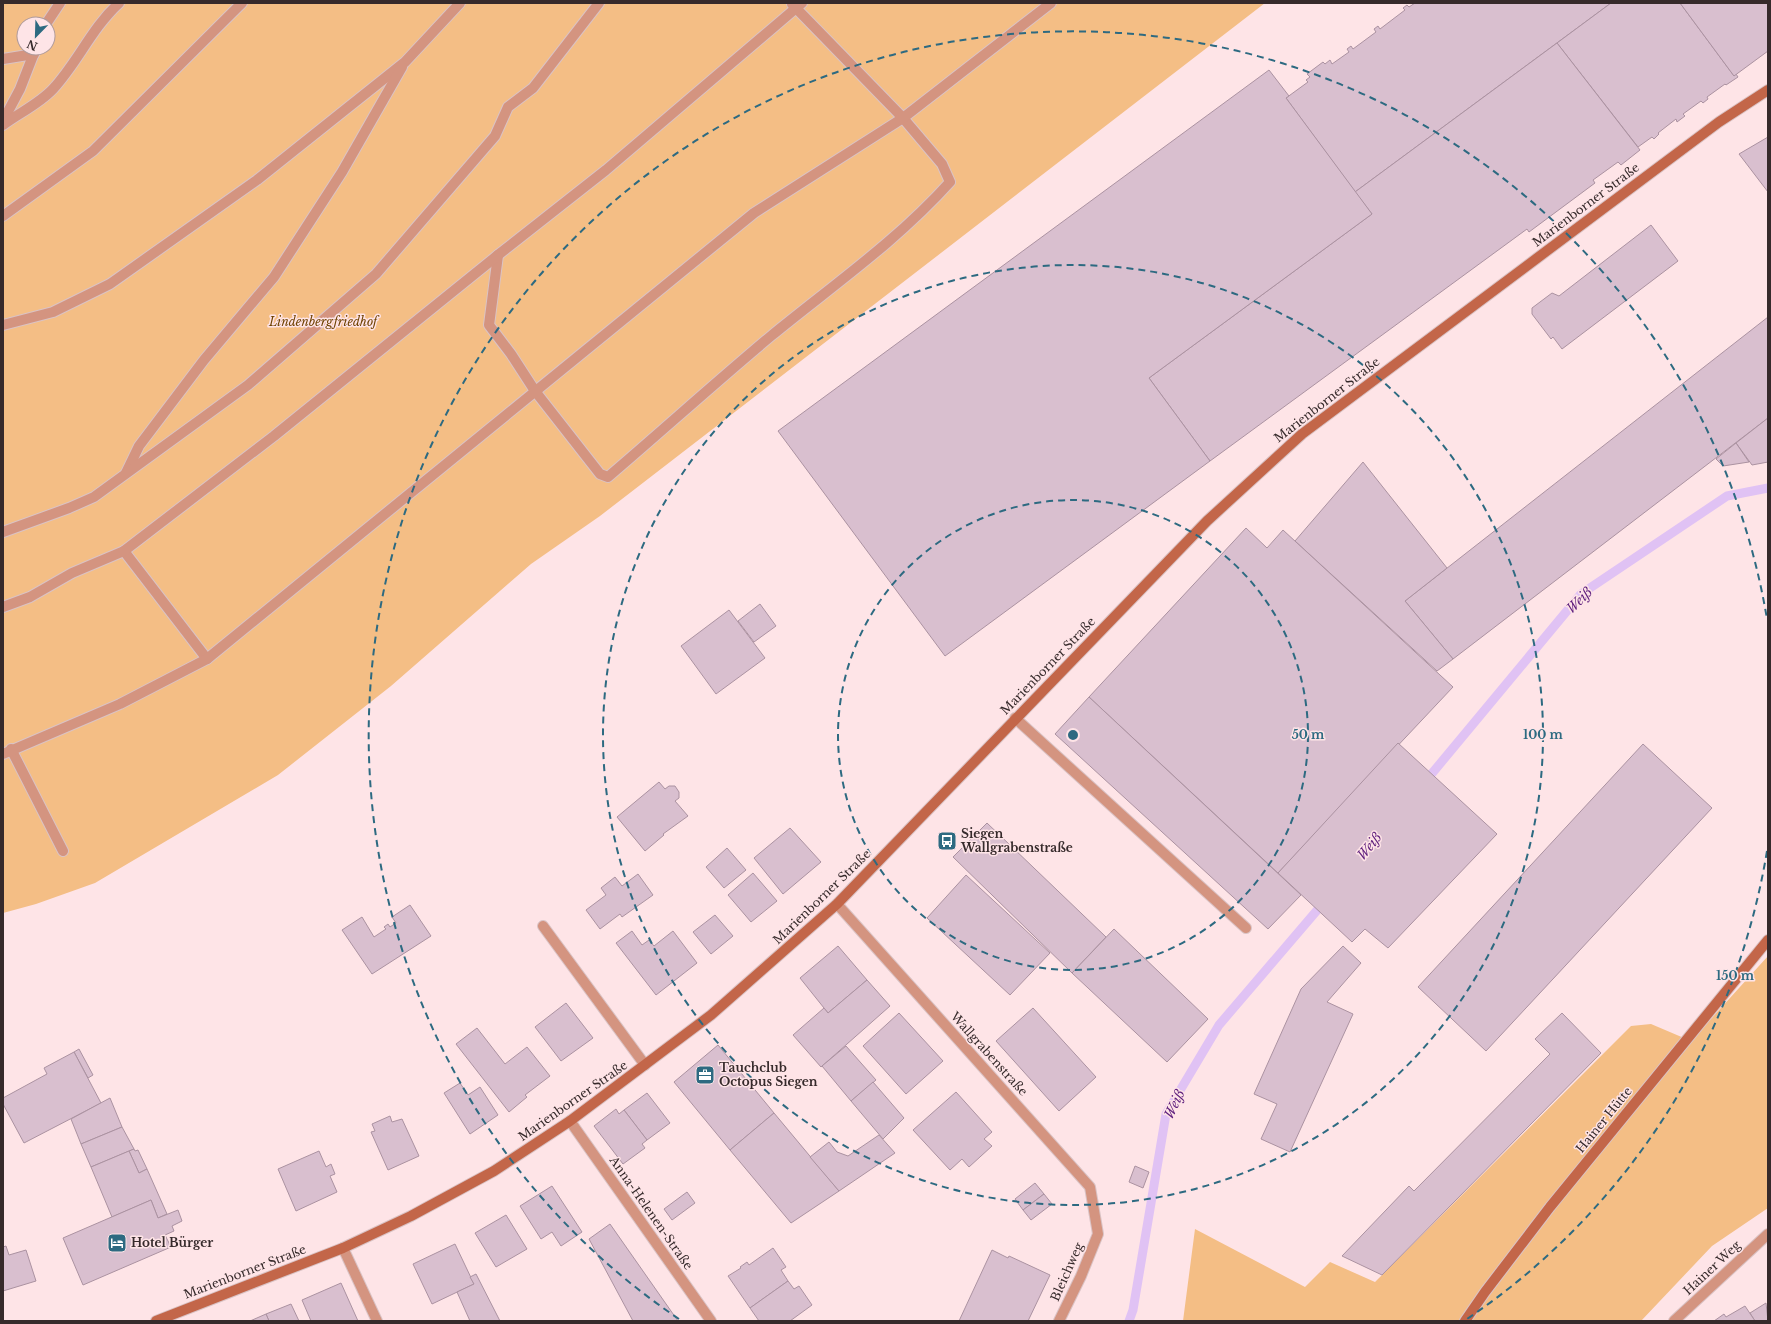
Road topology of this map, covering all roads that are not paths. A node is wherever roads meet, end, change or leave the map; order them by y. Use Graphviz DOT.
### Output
graph roads {
  1 [pos="60,3"];
  2 [pos="119,3"];
  3 [pos="242,3"];
  4 [pos="460,3"];
  5 [pos="599,3"];
  6 [pos="1051,3"];
  7 [pos="796,5"];
  8 [pos="51,16"];
  9 [pos="16,56"];
  10 [pos="33,56"];
  11 [pos="3,59"];
  12 [pos="404,62"];
  13 [pos="1768,90"];
  14 [pos="903,118"];
  15 [pos="3,121"];
  16 [pos="3,125"];
  17 [pos="3,216"];
  18 [pos="498,254"];
  19 [pos="3,325"];
  20 [pos="535,391"];
  21 [pos="124,475"];
  22 [pos="3,532"];
  23 [pos="124,551"];
  24 [pos="3,607"];
  25 [pos="207,660"];
  26 [pos="1015,718"];
  27 [pos="7,752"];
  28 [pos="63,851"];
  29 [pos="837,904"];
  30 [pos="543,926"];
  31 [pos="1246,928"];
  32 [pos="1768,940"];
  33 [pos="645,1065"];
  34 [pos="570,1121"];
  35 [pos="1098,1234"];
  36 [pos="1768,1234"];
  37 [pos="343,1248"];
  38 [pos="156,1321"];
  39 [pos="377,1321"];
  40 [pos="711,1321"];
  41 [pos="1060,1321"];
  42 [pos="1465,1321"];
  43 [pos="1674,1321"];
  1 -- 8 [label="street"];
  2 -- 16 [label="street"];
  3 -- 17 [label="street"];
  4 -- 12 [label="street"];
  5 -- 21 [label="street"];
  6 -- 14 [label="street"];
  7 -- 14 [label="street"];
  7 -- 18 [label="street"];
  9 -- 11 [label="street"];
  10 -- 15 [label="street"];
  12 -- 19 [label="street"];
  12 -- 21 [label="street"];
  13 -- 26 [label="main road, Marienborner Straße"];
  14 -- 20 [label="street"];
  14 -- 20 [label="street"];
  18 -- 20 [label="street"];
  18 -- 23 [label="street"];
  20 -- 25 [label="street"];
  21 -- 22 [label="street"];
  23 -- 24 [label="street"];
  23 -- 25 [label="street"];
  25 -- 27 [label="street"];
  26 -- 29 [label="main road, Marienborner Straße"];
  26 -- 31 [label="street"];
  27 -- 28 [label="street"];
  29 -- 33 [label="main road, Marienborner Straße"];
  29 -- 35 [label="street, Wallgrabenstraße"];
  30 -- 33 [label="street"];
  32 -- 42 [label="main road, Hainer Hütte"];
  33 -- 34 [label="main road, Marienborner Straße"];
  34 -- 37 [label="main road, Marienborner Straße"];
  34 -- 40 [label="street, Anna-Helenen-Straße"];
  35 -- 41 [label="street, Bleichweg"];
  36 -- 43 [label="street, Hainer Weg"];
  37 -- 38 [label="main road, Marienborner Straße"];
  37 -- 39 [label="street"];
}
